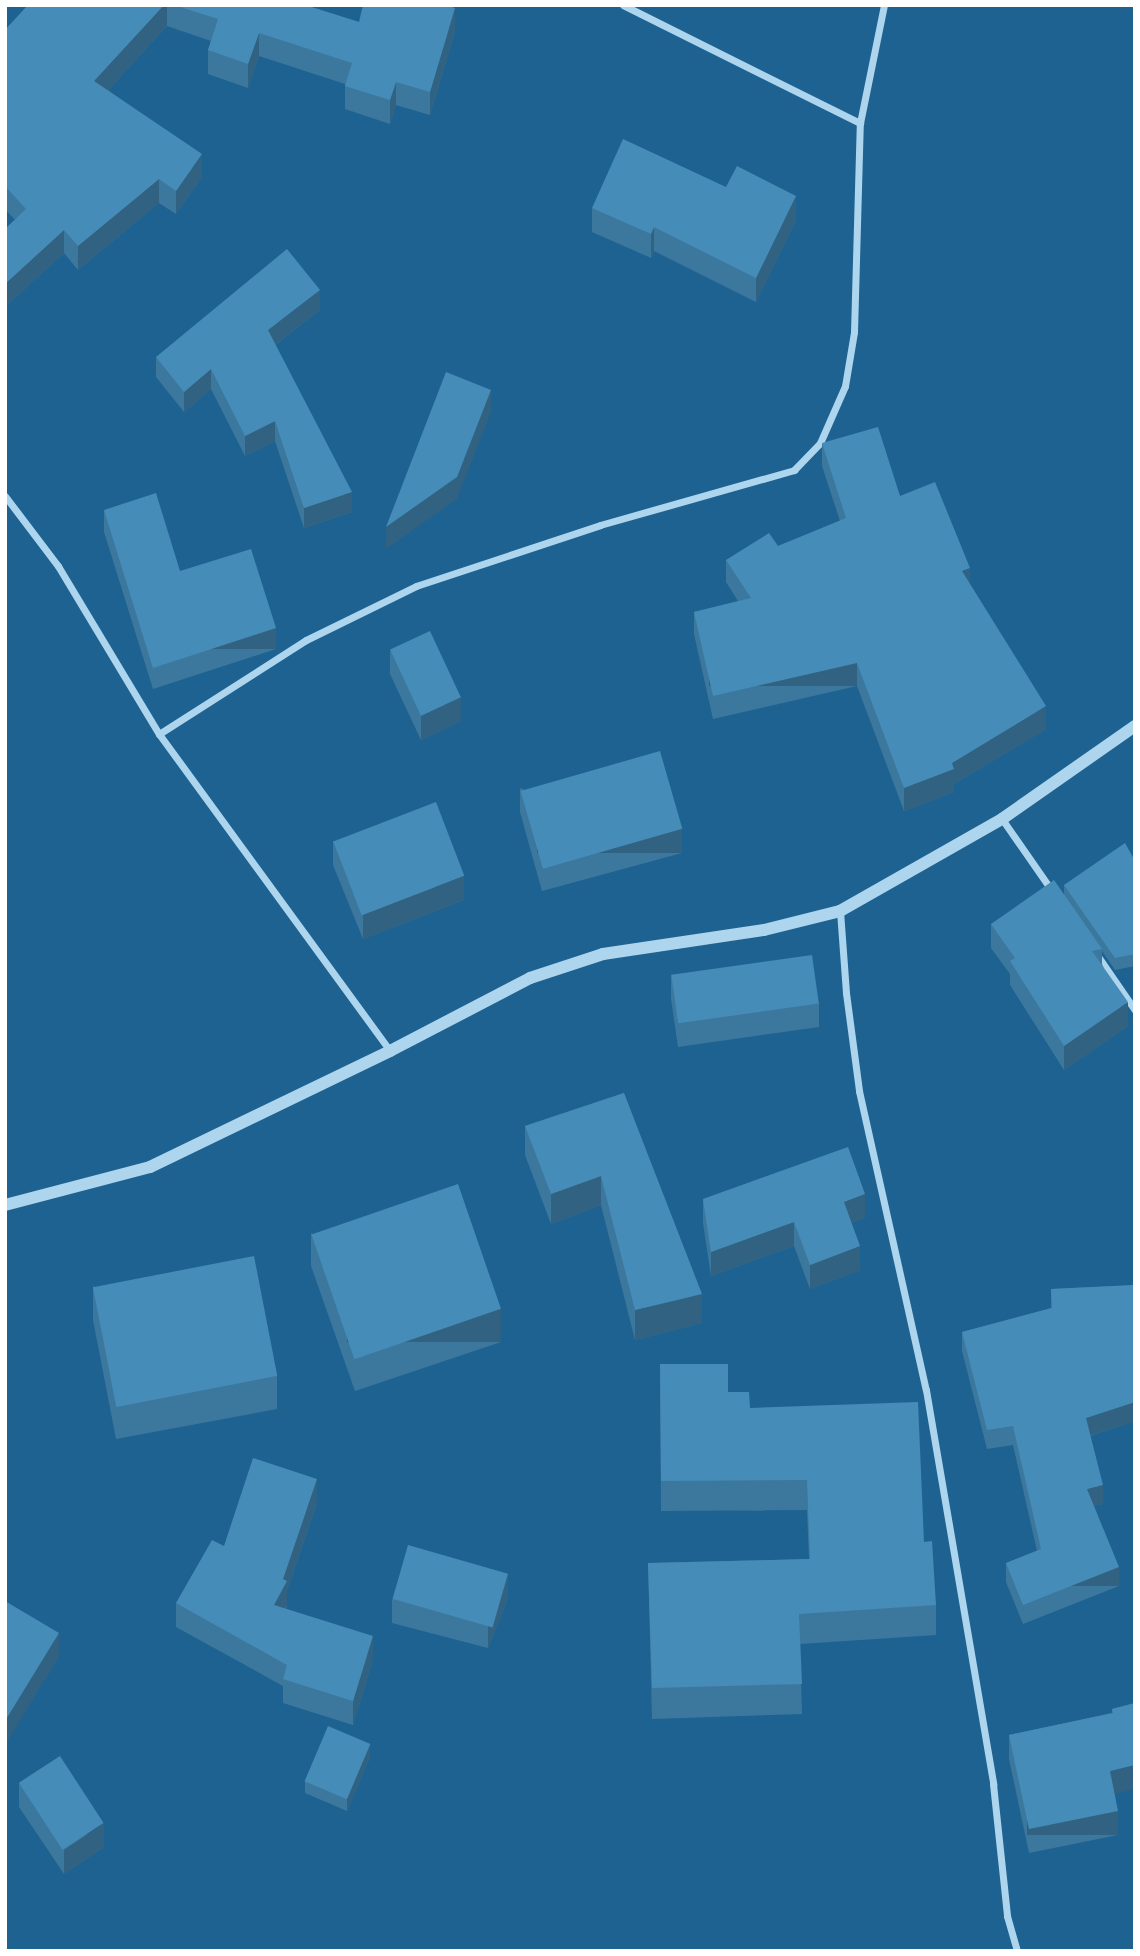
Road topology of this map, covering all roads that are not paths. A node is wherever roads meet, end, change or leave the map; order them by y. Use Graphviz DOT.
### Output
graph roads {
  1 [pos="623,5"];
  2 [pos="884,5"];
  3 [pos="860,123"];
  4 [pos="5,496"];
  5 [pos="1135,726"];
  6 [pos="159,734"];
  7 [pos="1002,819"];
  8 [pos="1055,894"];
  9 [pos="840,911"];
  10 [pos="1092,947"];
  11 [pos="1135,1010"];
  12 [pos="390,1051"];
  13 [pos="5,1205"];
  14 [pos="1017,1951"];
  1 -- 3 [label="street"];
  2 -- 3 [label="street"];
  3 -- 6 [label="street"];
  4 -- 6 [label="street"];
  5 -- 7 [label="street"];
  6 -- 12 [label="street"];
  7 -- 8 [label="street"];
  7 -- 9 [label="street"];
  9 -- 12 [label="street"];
  9 -- 14 [label="street"];
  10 -- 11 [label="street"];
  12 -- 13 [label="street"];
}
